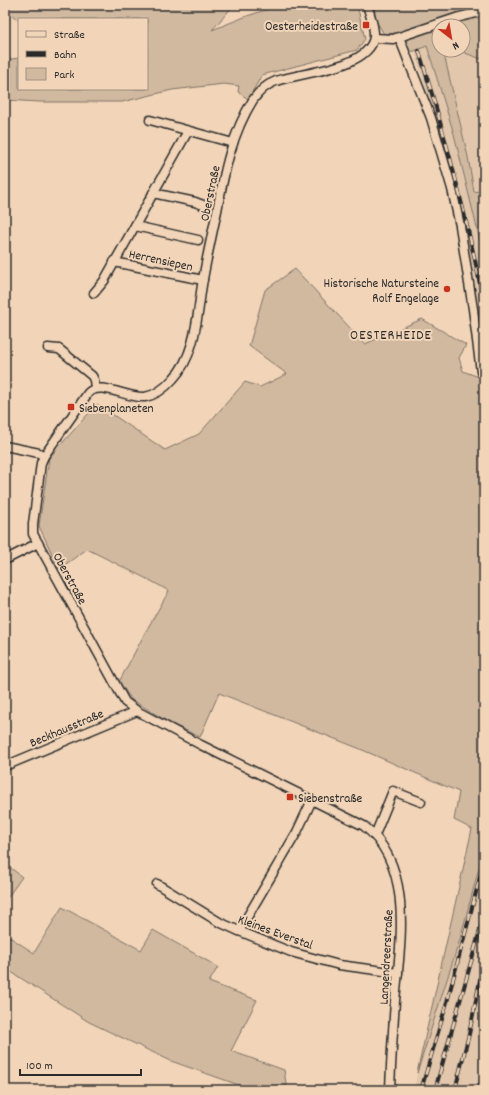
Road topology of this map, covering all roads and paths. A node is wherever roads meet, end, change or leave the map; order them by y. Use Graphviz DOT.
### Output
graph roads {
  1 [pos="367,5"];
  2 [pos="484,10"];
  3 [pos="399,37"];
  4 [pos="374,38"];
  5 [pos="150,120"];
  6 [pos="188,131"];
  7 [pos="233,143"];
  8 [pos="153,193"];
  9 [pos="218,206"];
  10 [pos="135,226"];
  11 [pos="198,240"];
  12 [pos="114,262"];
  13 [pos="203,280"];
  14 [pos="94,293"];
  15 [pos="48,348"];
  16 [pos="481,372"];
  17 [pos="95,388"];
  18 [pos="5,446"];
  19 [pos="44,456"];
  20 [pos="38,543"];
  21 [pos="5,560"];
  22 [pos="137,711"];
  23 [pos="201,745"];
  24 [pos="5,766"];
  25 [pos="312,800"];
  26 [pos="421,802"];
  27 [pos="375,835"];
  28 [pos="157,884"];
  29 [pos="239,931"];
  30 [pos="398,973"];
  31 [pos="390,1090"];
  1 -- 4 [label="street"];
  2 -- 3 [label="street"];
  3 -- 4 [label="street"];
  3 -- 16 [label="street"];
  4 -- 7 [label="street, Oberstraße"];
  5 -- 6 [label="street"];
  6 -- 7 [label="street"];
  6 -- 8 [label="street, Herrensiepen"];
  7 -- 9 [label="street, Oberstraße"];
  8 -- 9 [label="street"];
  8 -- 10 [label="street, Herrensiepen"];
  9 -- 13 [label="street, Oberstraße"];
  10 -- 11 [label="street, Herrensiepen"];
  10 -- 12 [label="street, Herrensiepen"];
  12 -- 13 [label="street, Herrensiepen"];
  12 -- 14 [label="street, Herrensiepen"];
  13 -- 17 [label="street, Oberstraße"];
  15 -- 17 [label="street"];
  17 -- 19 [label="street, Oberstraße"];
  18 -- 19 [label="street"];
  19 -- 20 [label="street, Oberstraße"];
  20 -- 21 [label="street"];
  20 -- 22 [label="street, Oberstraße"];
  22 -- 23 [label="street, Oberstraße"];
  22 -- 24 [label="street, Beckhausstraße"];
  23 -- 25 [label="street, Langendreerstraße"];
  25 -- 27 [label="street, Langendreerstraße"];
  25 -- 29 [label="street"];
  26 -- 27 [label="street"];
  27 -- 30 [label="street, Langendreerstraße"];
  28 -- 29 [label="street, Kleines Everstal"];
  29 -- 30 [label="street, Kleines Everstal"];
  30 -- 31 [label="street, Langendreerstraße"];
}
